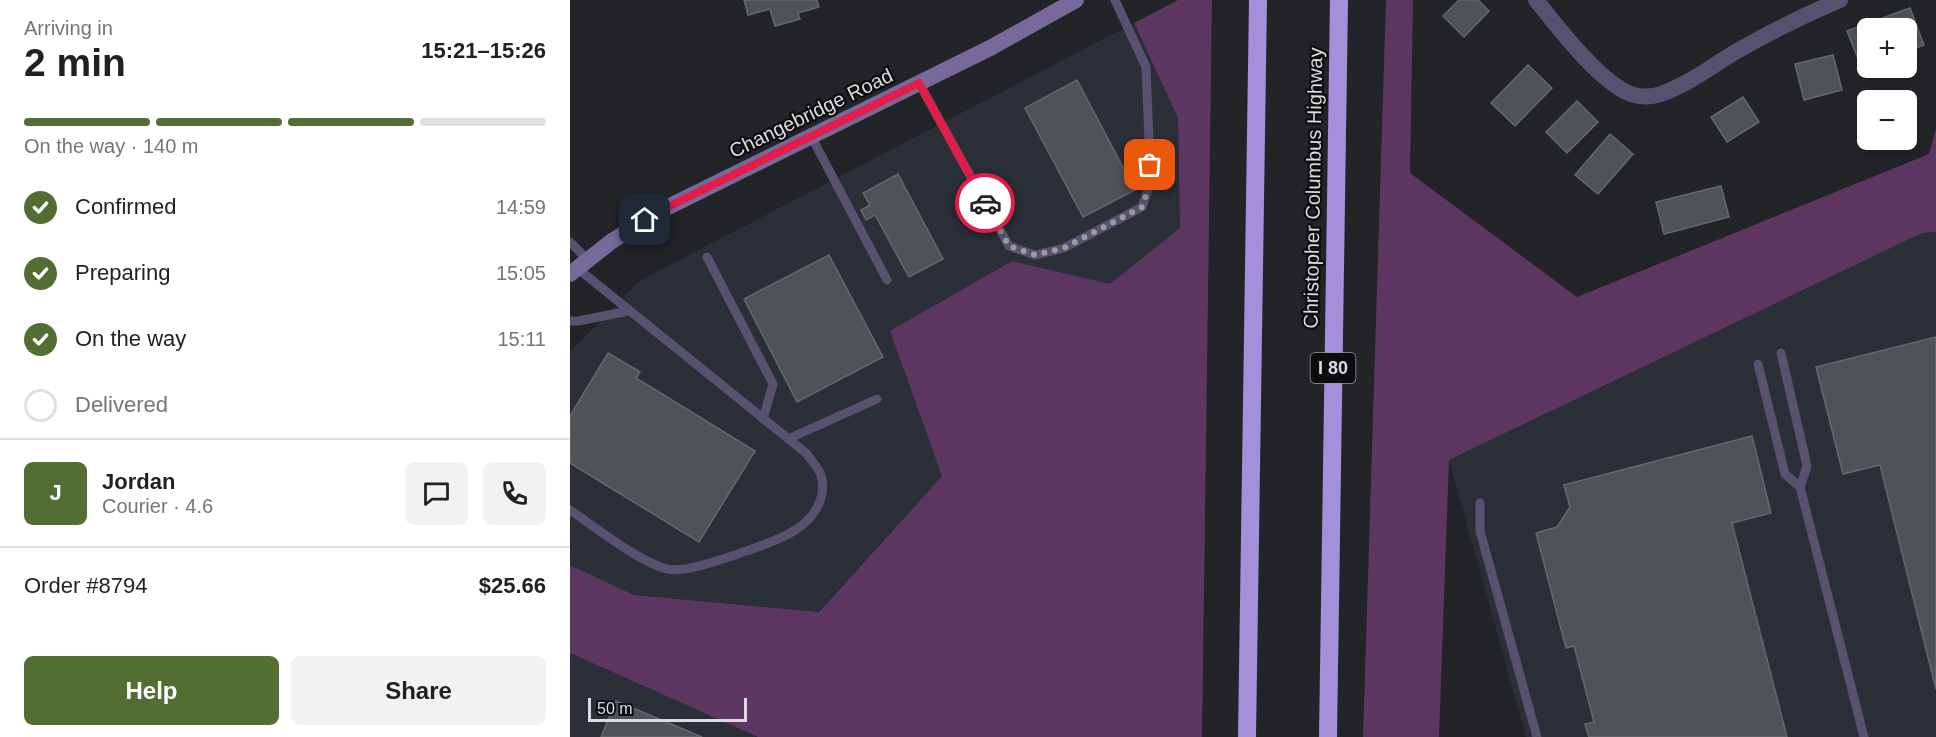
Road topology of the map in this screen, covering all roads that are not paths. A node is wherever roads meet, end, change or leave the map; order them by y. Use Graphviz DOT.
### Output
graph roads {
  1 [pos="1076,0"];
  2 [pos="1115,0"];
  3 [pos="1258,0"];
  4 [pos="1339,0"];
  5 [pos="1536,0"];
  6 [pos="1840,0"];
  7 [pos="919,83"];
  8 [pos="811,136"];
  9 [pos="570,242"];
  10 [pos="707,257"];
  11 [pos="578,267"];
  12 [pos="887,280"];
  13 [pos="629,310"];
  14 [pos="570,321"];
  15 [pos="1781,353"];
  16 [pos="1758,364"];
  17 [pos="877,399"];
  18 [pos="763,419"];
  19 [pos="788,439"];
  20 [pos="1800,487"];
  21 [pos="1480,503"];
  22 [pos="570,510"];
  23 [pos="1247,737"];
  24 [pos="1328,737"];
  25 [pos="1537,737"];
  26 [pos="1864,737"];
  1 -- 7 [label="main road, Changebridge Road"];
  2 -- 7 [label="lane"];
  3 -- 23 [label="highway"];
  4 -- 24 [label="highway, Christopher Columbus Highway / I 80"];
  5 -- 6 [label="street"];
  7 -- 8 [label="main road, Changebridge Road"];
  8 -- 11 [label="main road, Changebridge Road"];
  8 -- 12 [label="lane"];
  9 -- 11 [label="lane"];
  10 -- 18 [label="lane"];
  11 -- 13 [label="lane"];
  13 -- 14 [label="lane"];
  13 -- 18 [label="lane"];
  15 -- 20 [label="lane"];
  16 -- 20 [label="lane"];
  17 -- 19 [label="lane"];
  18 -- 19 [label="lane"];
  19 -- 22 [label="lane"];
  20 -- 26 [label="lane"];
  21 -- 25 [label="lane"];
}
